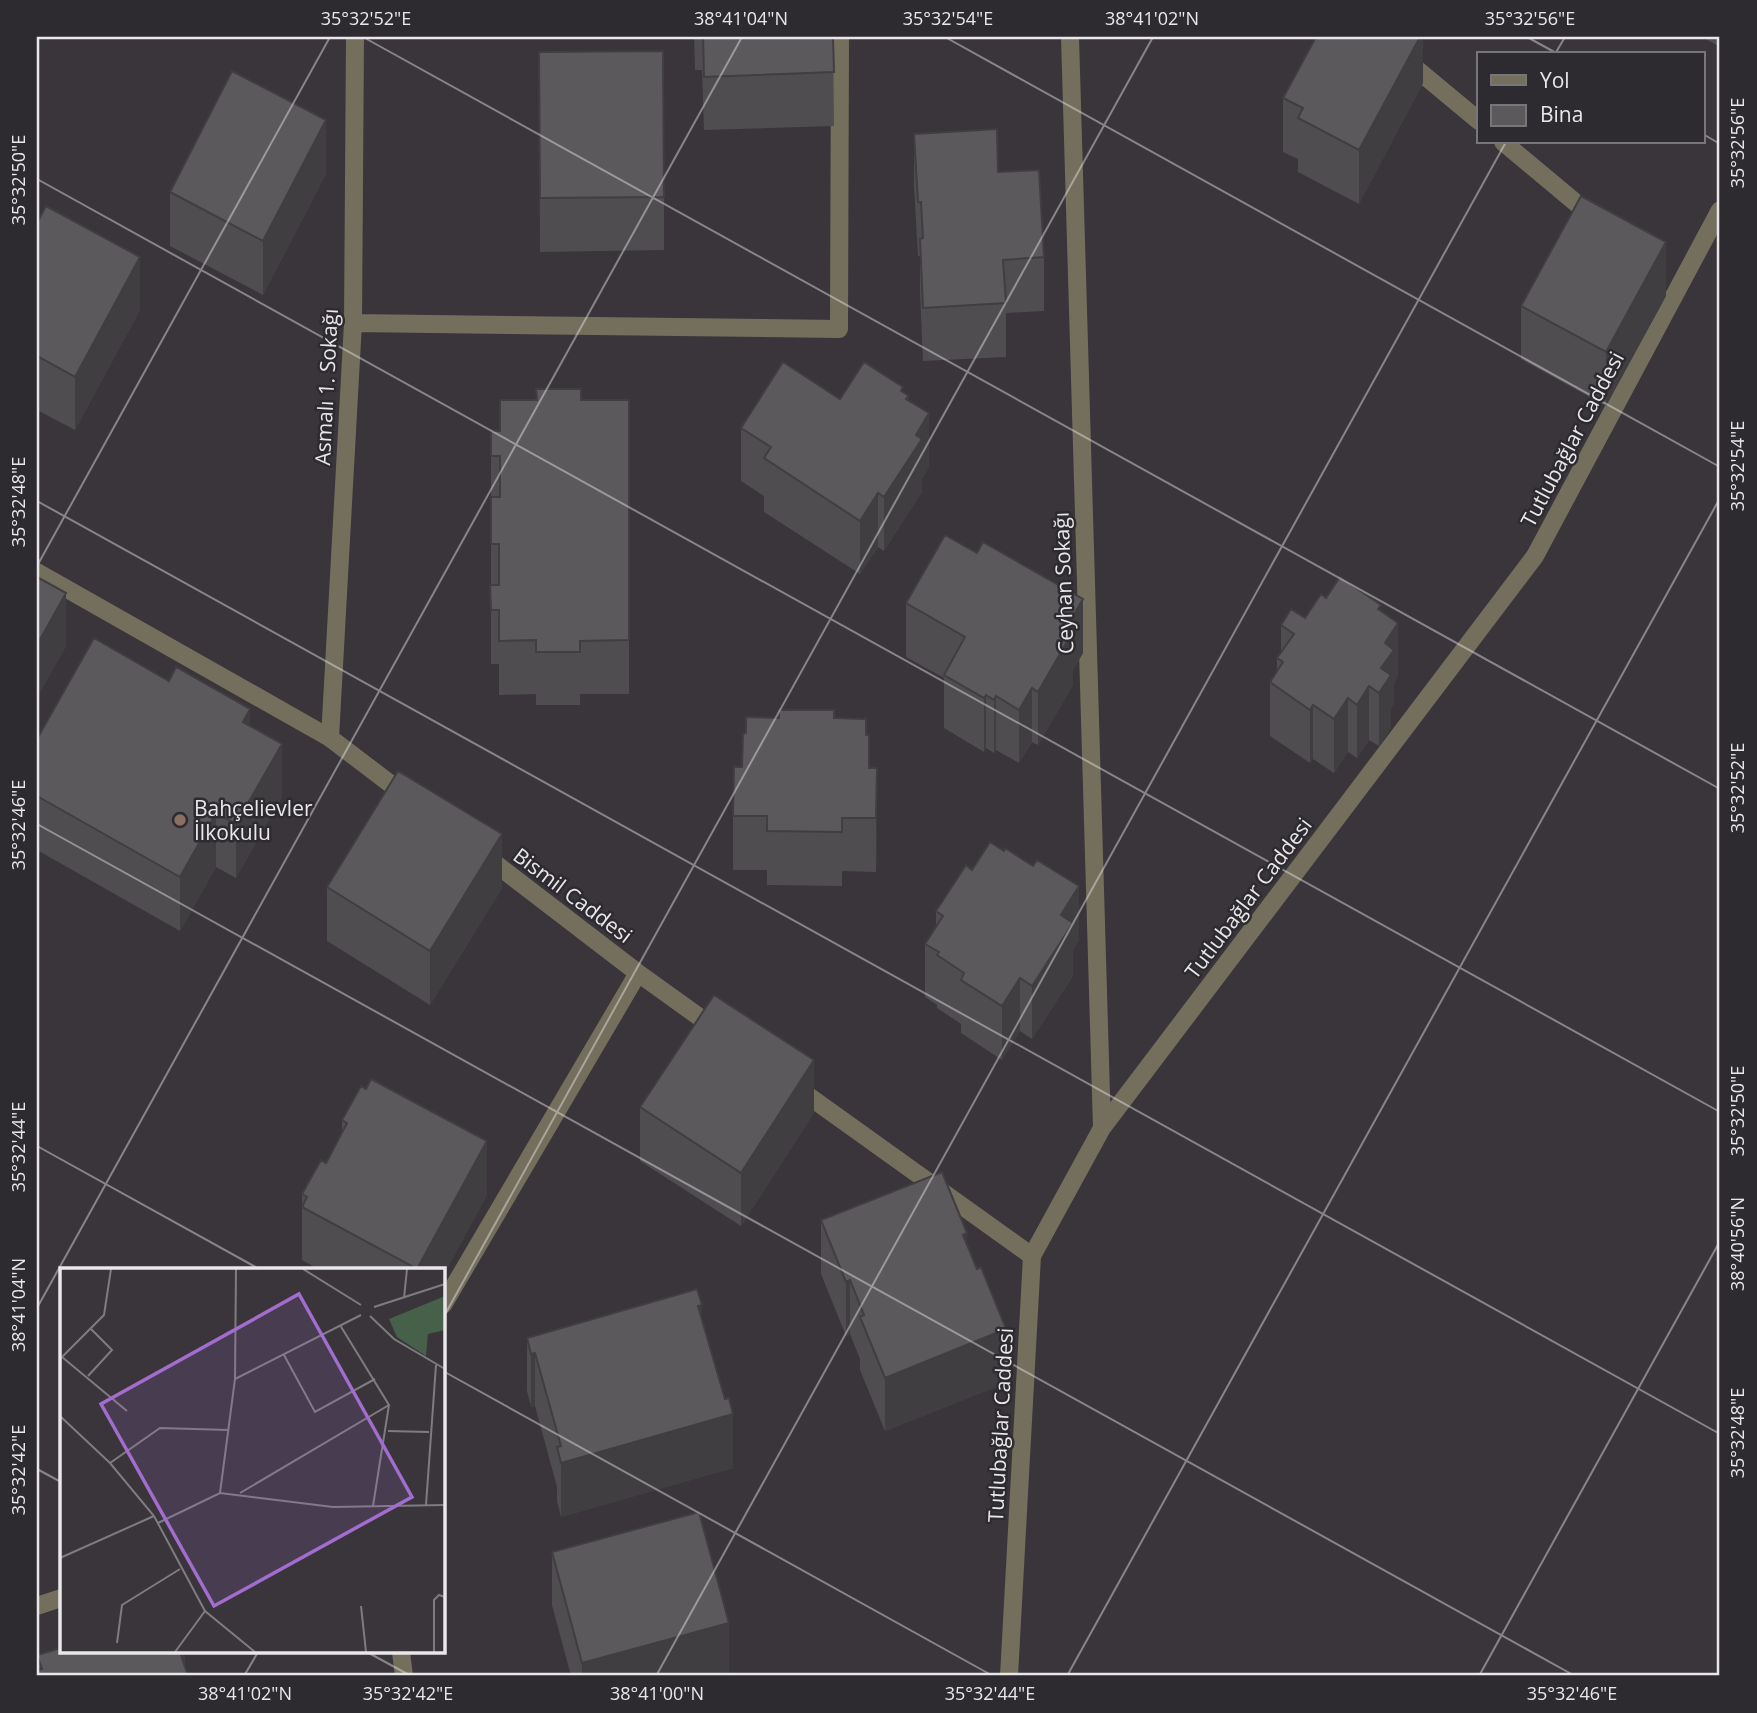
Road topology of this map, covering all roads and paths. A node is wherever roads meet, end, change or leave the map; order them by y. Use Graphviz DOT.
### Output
graph roads {
  1 [pos="355,37"];
  2 [pos="840,37"];
  3 [pos="1070,37"];
  4 [pos="1378,37"];
  5 [pos="1477,119"];
  6 [pos="1505,144"];
  7 [pos="1720,210"];
  8 [pos="1606,228"];
  9 [pos="353,323"];
  10 [pos="37,572"];
  11 [pos="330,738"];
  12 [pos="418,805"];
  13 [pos="473,847"];
  14 [pos="638,973"];
  15 [pos="728,1038"];
  16 [pos="785,1078"];
  17 [pos="1102,1128"];
  18 [pos="1032,1256"];
  19 [pos="444,1303"];
  20 [pos="60,1598"];
  21 [pos="37,1606"];
  22 [pos="401,1654"];
  23 [pos="404,1676"];
  24 [pos="1009,1676"];
  1 -- 9 [label="street, Asmalı 1. Sokağı"];
  2 -- 9 [label="street"];
  3 -- 17 [label="street, Ceyhan Sokağı"];
  4 -- 5 [label="street"];
  6 -- 8 [label="street"];
  7 -- 17 [label="street, Tutlubağlar Caddesi"];
  9 -- 11 [label="street, Asmalı 1. Sokağı"];
  10 -- 11 [label="street"];
  11 -- 12 [label="street"];
  13 -- 14 [label="street, Bismil Caddesi"];
  14 -- 15 [label="street, Bismil Caddesi"];
  14 -- 19 [label="street"];
  16 -- 18 [label="street"];
  17 -- 18 [label="street, Tutlubağlar Caddesi"];
  18 -- 24 [label="street, Tutlubağlar Caddesi"];
  20 -- 21 [label="street"];
  22 -- 23 [label="street"];
}
